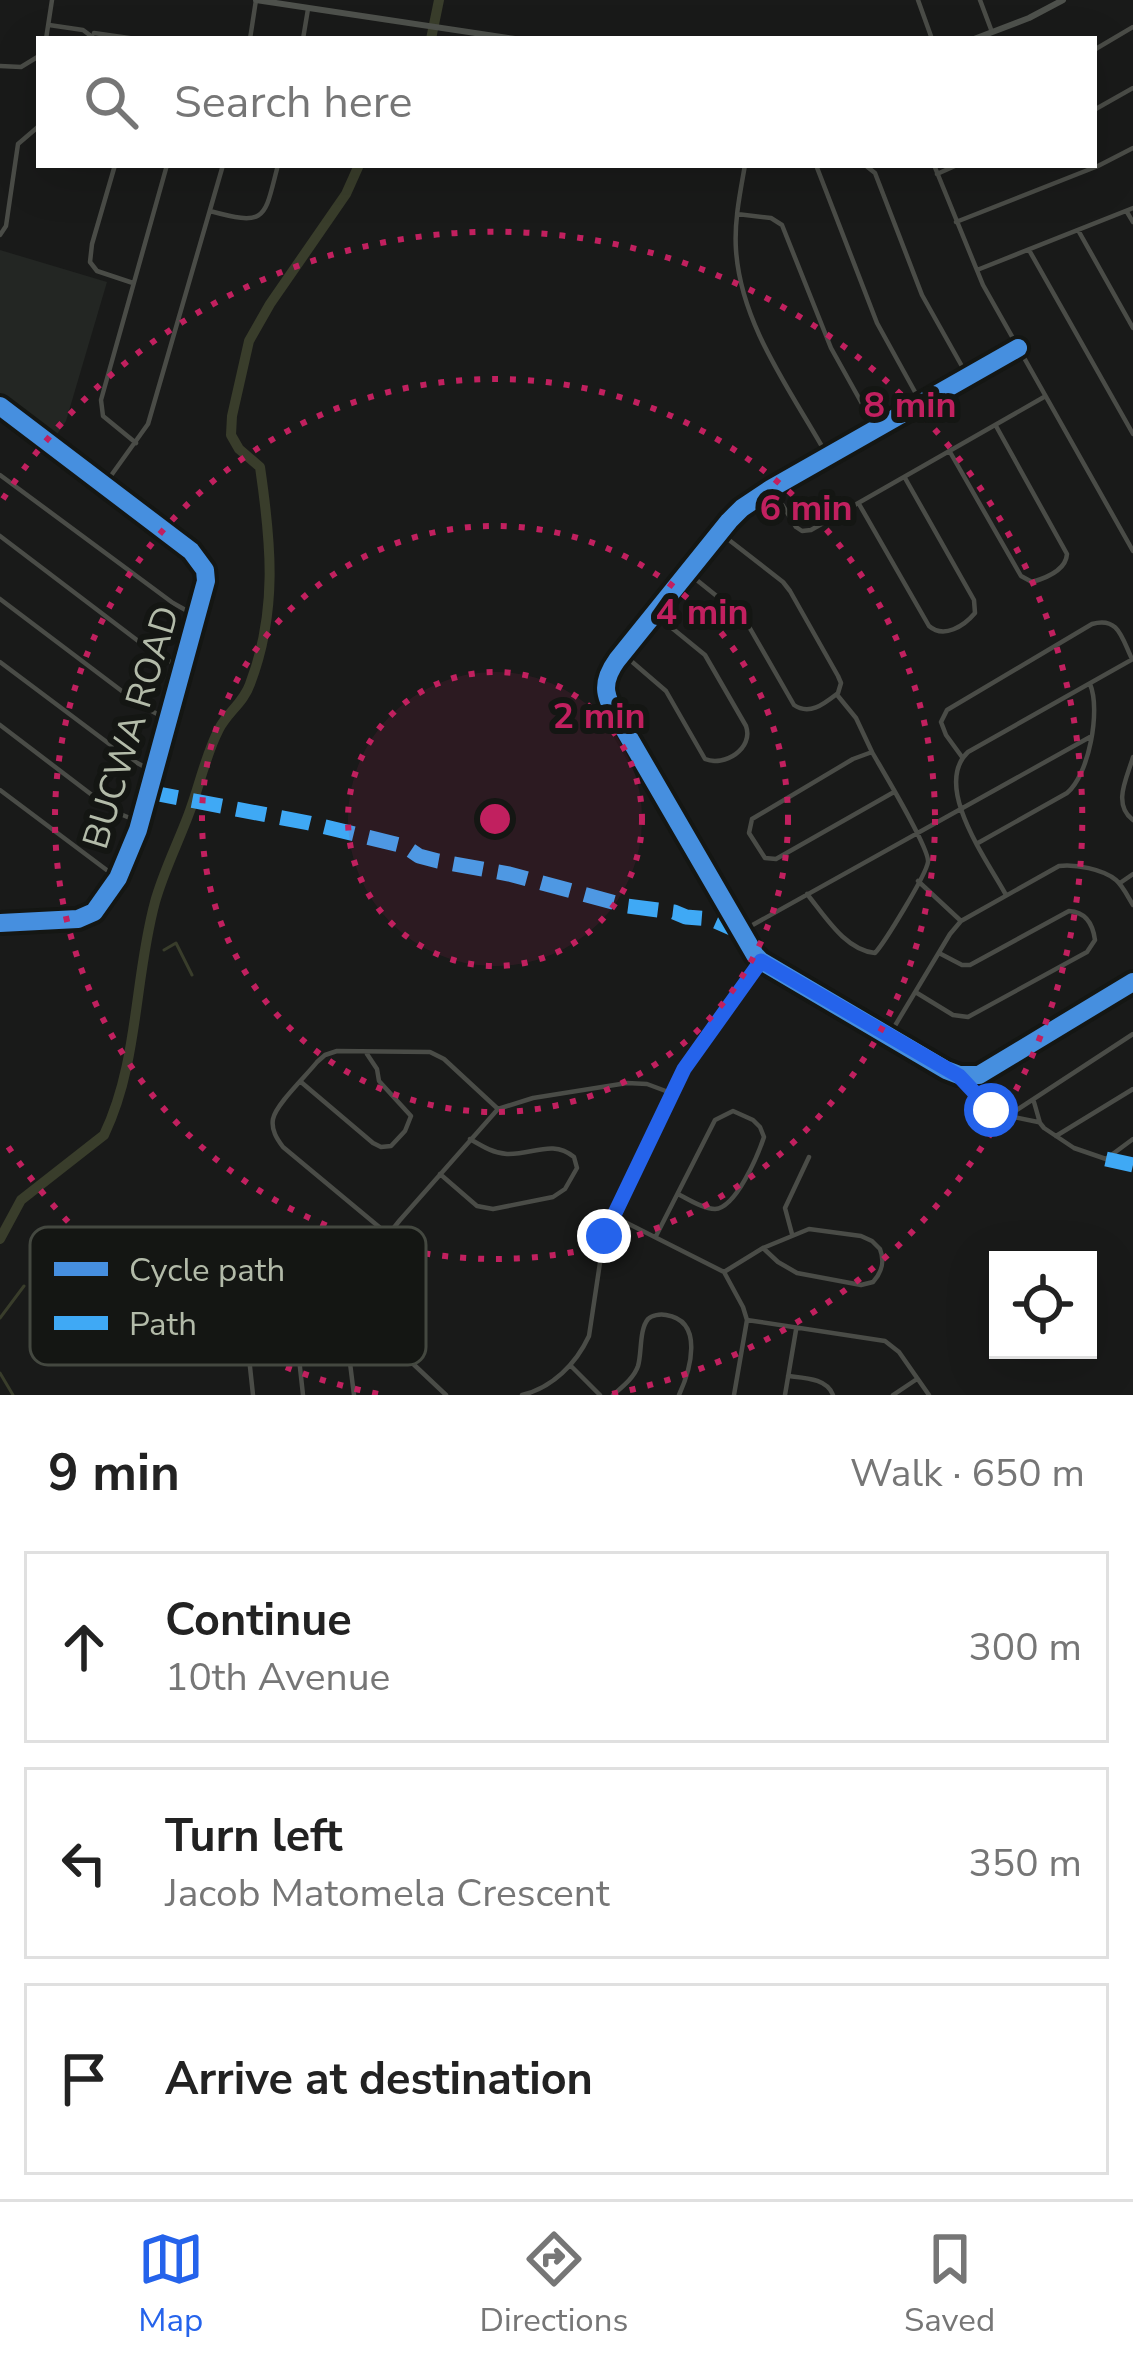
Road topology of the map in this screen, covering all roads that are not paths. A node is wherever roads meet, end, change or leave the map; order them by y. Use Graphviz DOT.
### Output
graph roads {
  1 [pos="52,0"];
  2 [pos="256,0"];
  3 [pos="918,0"];
  4 [pos="980,0"];
  5 [pos="1063,0"];
  6 [pos="284,2"];
  7 [pos="308,8"];
  8 [pos="49,25"];
  9 [pos="1133,27"];
  10 [pos="88,32"];
  11 [pos="992,32"];
  12 [pos="47,36"];
  13 [pos="92,36"];
  14 [pos="115,36"];
  15 [pos="250,36"];
  16 [pos="304,36"];
  17 [pos="494,36"];
  18 [pos="931,36"];
  19 [pos="982,36"];
  20 [pos="1097,48"];
  21 [pos="36,58"];
  22 [pos="0,66"];
  23 [pos="1133,88"];
  24 [pos="1097,108"];
  25 [pos="36,129"];
  26 [pos="1133,148"];
  27 [pos="1097,165"];
  28 [pos="114,168"];
  29 [pos="165,168"];
  30 [pos="222,168"];
  31 [pos="277,168"];
  32 [pos="745,168"];
  33 [pos="817,168"];
  34 [pos="868,168"];
  35 [pos="935,168"];
  36 [pos="951,168"];
  37 [pos="1090,168"];
  38 [pos="938,174"];
  39 [pos="1130,210"];
  40 [pos="210,211"];
  41 [pos="737,214"];
  42 [pos="956,222"];
  43 [pos="1133,222"];
  44 [pos="1078,230"];
  45 [pos="0,235"];
  46 [pos="1029,250"];
  47 [pos="976,271"];
  48 [pos="133,283"];
  49 [pos="1133,328"];
  50 [pos="1018,348"];
  51 [pos="968,377"];
  52 [pos="1045,396"];
  53 [pos="922,403"];
  54 [pos="0,406"];
  55 [pos="996,426"];
  56 [pos="877,429"];
  57 [pos="1133,434"];
  58 [pos="136,443"];
  59 [pos="950,452"];
  60 [pos="827,457"];
  61 [pos="0,475"];
  62 [pos="904,478"];
  63 [pos="105,484"];
  64 [pos="772,488"];
  65 [pos="859,504"];
  66 [pos="1133,522"];
  67 [pos="1121,529"];
  68 [pos="720,533"];
  69 [pos="0,536"];
  70 [pos="1133,551"];
  71 [pos="688,573"];
  72 [pos="0,599"];
  73 [pos="655,614"];
  74 [pos="197,617"];
  75 [pos="623,654"];
  76 [pos="1133,659"];
  77 [pos="0,662"];
  78 [pos="183,668"];
  79 [pos="1090,684"];
  80 [pos="836,694"];
  81 [pos="168,720"];
  82 [pos="0,725"];
  83 [pos="1090,737"];
  84 [pos="872,752"];
  85 [pos="962,757"];
  86 [pos="1133,757"];
  87 [pos="154,772"];
  88 [pos="0,790"];
  89 [pos="894,792"];
  90 [pos="960,808"];
  91 [pos="1133,820"];
  92 [pos="140,822"];
  93 [pos="915,833"];
  94 [pos="978,843"];
  95 [pos="1133,874"];
  96 [pos="118,878"];
  97 [pos="919,881"];
  98 [pos="1120,883"];
  99 [pos="807,894"];
  100 [pos="1006,895"];
  101 [pos="1133,904"];
  102 [pos="961,921"];
  103 [pos="0,923"];
  104 [pos="740,932"];
  105 [pos="939,953"];
  106 [pos="761,961"];
  107 [pos="1133,982"];
  108 [pos="916,993"];
  109 [pos="1133,1034"];
  110 [pos="889,1036"];
  111 [pos="365,1052"];
  112 [pos="959,1076"];
  113 [pos="301,1082"];
  114 [pos="1133,1089"];
  115 [pos="671,1093"];
  116 [pos="1033,1100"];
  117 [pos="498,1109"];
  118 [pos="1009,1116"];
  119 [pos="1040,1123"];
  120 [pos="1056,1136"];
  121 [pos="470,1138"];
  122 [pos="1133,1139"];
  123 [pos="809,1157"];
  124 [pos="440,1174"];
  125 [pos="678,1194"];
  126 [pos="613,1216"];
  127 [pos="379,1227"];
  128 [pos="396,1227"];
  129 [pos="792,1235"];
  130 [pos="656,1236"];
  131 [pos="763,1248"];
  132 [pos="724,1272"];
  133 [pos="747,1320"];
  134 [pos="796,1328"];
  135 [pos="250,1365"];
  136 [pos="300,1365"];
  137 [pos="350,1365"];
  138 [pos="414,1365"];
  139 [pos="570,1365"];
  140 [pos="788,1376"];
  141 [pos="917,1379"];
  142 [pos="253,1395"];
  143 [pos="304,1395"];
  144 [pos="354,1395"];
  145 [pos="446,1395"];
  146 [pos="522,1395"];
  147 [pos="599,1395"];
  148 [pos="613,1395"];
  149 [pos="679,1395"];
  150 [pos="734,1395"];
  151 [pos="785,1395"];
  152 [pos="833,1395"];
  153 [pos="893,1395"];
  154 [pos="929,1395"];
  1 -- 8 [label="street"];
  2 -- 6 [label="street"];
  2 -- 15 [label="street"];
  3 -- 18 [label="street"];
  4 -- 11 [label="street"];
  5 -- 11 [label="street"];
  6 -- 7 [label="street"];
  7 -- 16 [label="street"];
  7 -- 17 [label="street"];
  8 -- 10 [label="street"];
  8 -- 12 [label="street"];
  9 -- 20 [label="street"];
  10 -- 13 [label="street"];
  10 -- 14 [label="street"];
  11 -- 19 [label="street"];
  21 -- 22 [label="street"];
  23 -- 24 [label="street"];
  25 -- 45 [label="street"];
  26 -- 27 [label="street"];
  28 -- 48 [label="street"];
  29 -- 48 [label="street"];
  30 -- 40 [label="street"];
  31 -- 40 [label="street"];
  32 -- 41 [label="street"];
  33 -- 53 [label="street"];
  34 -- 51 [label="street"];
  35 -- 38 [label="street"];
  36 -- 38 [label="street"];
  37 -- 42 [label="street"];
  38 -- 42 [label="street"];
  39 -- 43 [label="street"];
  39 -- 44 [label="street"];
  40 -- 58 [label="street"];
  41 -- 56 [label="street"];
  41 -- 60 [label="street"];
  42 -- 47 [label="street"];
  44 -- 46 [label="street"];
  44 -- 49 [label="street"];
  46 -- 47 [label="street"];
  46 -- 57 [label="street"];
  47 -- 50 [label="street"];
  48 -- 58 [label="street"];
  50 -- 51 [label="street"];
  50 -- 52 [label="street"];
  51 -- 53 [label="street"];
  52 -- 55 [label="street"];
  52 -- 67 [label="street"];
  53 -- 56 [label="street"];
  54 -- 63 [label="street, BUCWA ROAD"];
  55 -- 59 [label="street"];
  55 -- 59 [label="street"];
  56 -- 60 [label="street"];
  58 -- 63 [label="street"];
  59 -- 62 [label="street"];
  60 -- 64 [label="street"];
  61 -- 74 [label="street"];
  62 -- 65 [label="street"];
  62 -- 65 [label="street"];
  63 -- 74 [label="street, BUCWA ROAD"];
  64 -- 65 [label="street"];
  64 -- 68 [label="street"];
  66 -- 67 [label="street"];
  67 -- 70 [label="street"];
  68 -- 71 [label="street"];
  68 -- 80 [label="street"];
  69 -- 78 [label="street"];
  71 -- 73 [label="street"];
  71 -- 80 [label="street"];
  72 -- 81 [label="street"];
  73 -- 75 [label="street"];
  73 -- 75 [label="street"];
  74 -- 78 [label="street, BUCWA ROAD"];
  75 -- 104 [label="street"];
  76 -- 79 [label="street"];
  76 -- 85 [label="street"];
  77 -- 87 [label="street"];
  78 -- 81 [label="street, BUCWA ROAD"];
  79 -- 83 [label="street"];
  79 -- 85 [label="street"];
  80 -- 84 [label="street"];
  81 -- 87 [label="street, BUCWA ROAD"];
  82 -- 92 [label="street"];
  83 -- 90 [label="street"];
  83 -- 94 [label="street"];
  84 -- 89 [label="street"];
  84 -- 89 [label="street"];
  85 -- 90 [label="street"];
  86 -- 91 [label="street"];
  87 -- 92 [label="street, BUCWA ROAD"];
  88 -- 96 [label="street"];
  89 -- 93 [label="street"];
  90 -- 93 [label="street"];
  90 -- 94 [label="street"];
  92 -- 96 [label="street, BUCWA ROAD"];
  93 -- 97 [label="street"];
  93 -- 99 [label="street"];
  94 -- 100 [label="street"];
  95 -- 98 [label="street"];
  96 -- 103 [label="street"];
  97 -- 99 [label="street"];
  97 -- 102 [label="street"];
  98 -- 100 [label="street"];
  98 -- 101 [label="street"];
  99 -- 104 [label="street"];
  100 -- 102 [label="street"];
  102 -- 105 [label="street"];
  104 -- 106 [label="street"];
  105 -- 108 [label="street"];
  105 -- 108 [label="street"];
  106 -- 110 [label="street"];
  106 -- 115 [label="street"];
  107 -- 112 [label="street"];
  108 -- 110 [label="street"];
  109 -- 116 [label="street"];
  110 -- 112 [label="street"];
  111 -- 113 [label="street"];
  111 -- 113 [label="street"];
  111 -- 117 [label="street"];
  112 -- 118 [label="street"];
  113 -- 127 [label="street"];
  114 -- 120 [label="street"];
  115 -- 117 [label="street"];
  115 -- 126 [label="street"];
  116 -- 118 [label="street"];
  116 -- 119 [label="street"];
  117 -- 121 [label="street"];
  118 -- 119 [label="street"];
  119 -- 120 [label="street"];
  120 -- 122 [label="street"];
  121 -- 124 [label="street"];
  121 -- 124 [label="street"];
  123 -- 129 [label="street"];
  124 -- 128 [label="street"];
  125 -- 125 [label="street"];
  125 -- 130 [label="street"];
  126 -- 130 [label="street"];
  126 -- 139 [label="street"];
  129 -- 131 [label="street"];
  129 -- 131 [label="street"];
  130 -- 132 [label="street"];
  131 -- 132 [label="street"];
  132 -- 133 [label="street"];
  133 -- 134 [label="street"];
  133 -- 150 [label="street"];
  134 -- 140 [label="street"];
  134 -- 141 [label="street"];
  135 -- 142 [label="street"];
  136 -- 143 [label="street"];
  137 -- 144 [label="street"];
  138 -- 145 [label="street"];
  139 -- 146 [label="street"];
  139 -- 147 [label="street"];
  140 -- 151 [label="street"];
  140 -- 152 [label="street"];
  141 -- 153 [label="street"];
  141 -- 154 [label="street"];
  148 -- 149 [label="street"];
}
